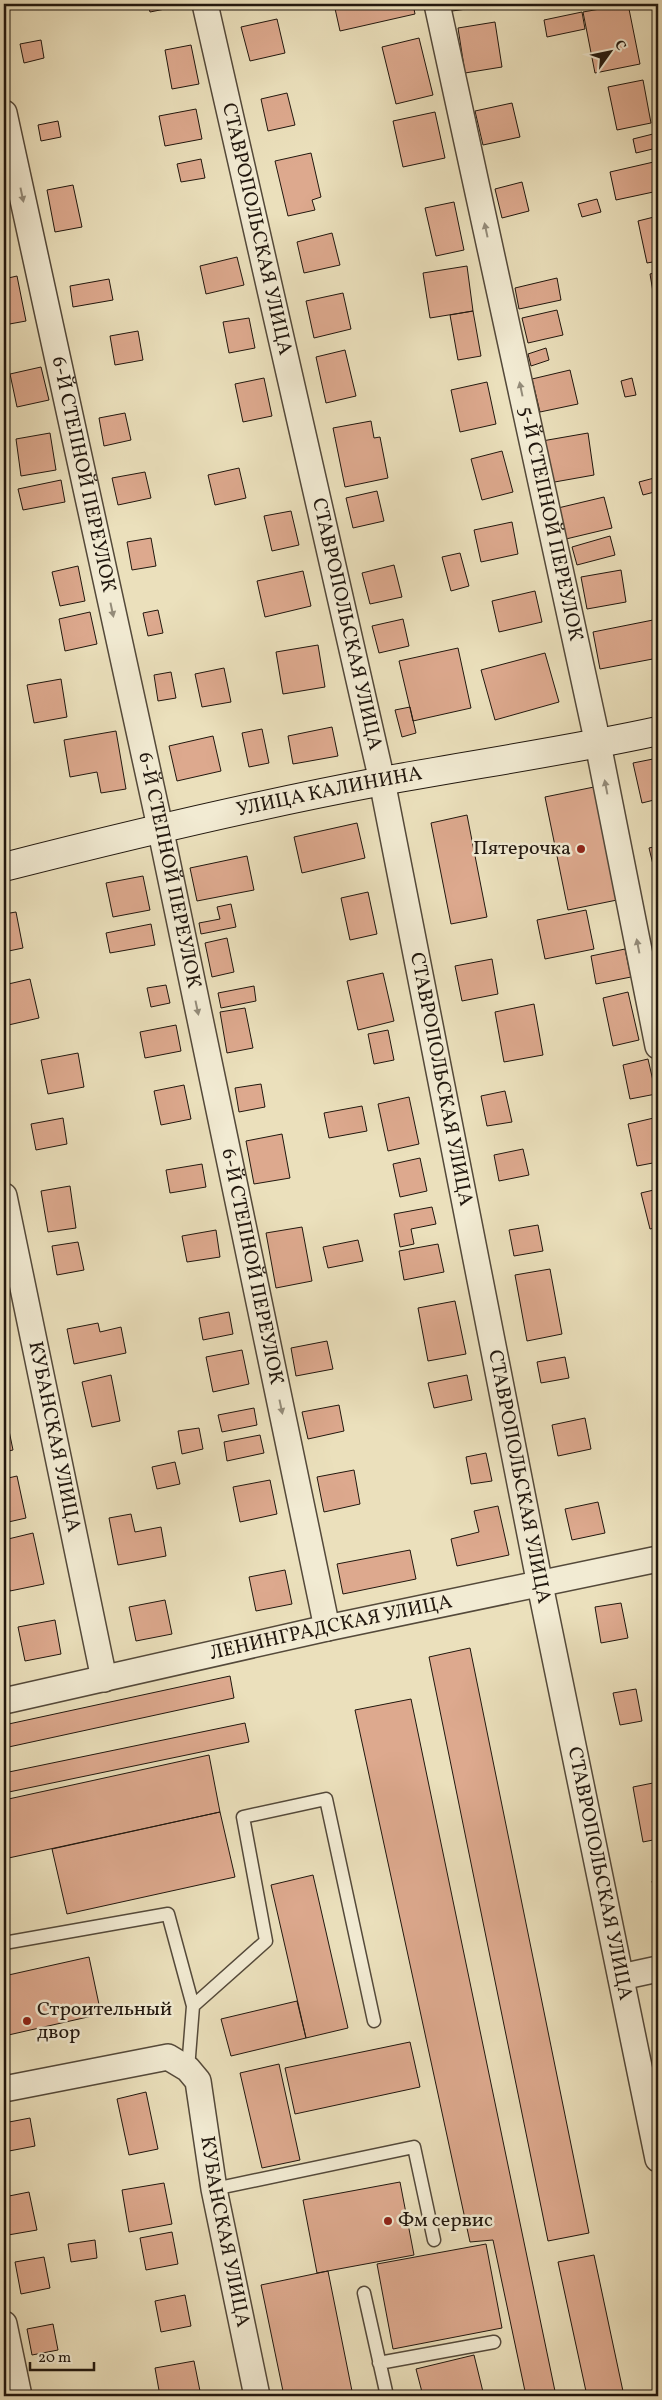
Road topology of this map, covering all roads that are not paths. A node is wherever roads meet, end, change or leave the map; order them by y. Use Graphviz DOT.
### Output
graph roads {
  1 [pos="205,4"];
  2 [pos="437,4"];
  3 [pos="4,113"];
  4 [pos="658,731"];
  5 [pos="598,744"];
  6 [pos="382,781"];
  7 [pos="160,827"];
  8 [pos="4,867"];
  9 [pos="658,1046"];
  10 [pos="4,1196"];
  11 [pos="658,1559"];
  12 [pos="540,1585"];
  13 [pos="327,1628"];
  14 [pos="104,1679"];
  15 [pos="4,1701"];
  16 [pos="4,1943"];
  17 [pos="658,1969"];
  18 [pos="621,1977"];
  19 [pos="193,2006"];
  20 [pos="374,2020"];
  21 [pos="188,2069"];
  22 [pos="4,2089"];
  23 [pos="658,2159"];
  24 [pos="214,2189"];
  25 [pos="434,2240"];
  26 [pos="364,2293"];
  27 [pos="4,2324"];
  28 [pos="494,2342"];
  29 [pos="380,2363"];
  30 [pos="19,2396"];
  31 [pos="257,2396"];
  32 [pos="387,2396"];
  1 -- 6 [label="street, СТАВРОПОЛЬСКАЯ УЛИЦА"];
  5 -- 2 [label="street, 5-Й СТЕПНОЙ ПЕРЕУЛОК, one-way"];
  3 -- 7 [label="street, 6-Й СТЕПНОЙ ПЕРЕУЛОК, one-way"];
  4 -- 5 [label="street, УЛИЦА КАЛИНИНА"];
  5 -- 6 [label="street, УЛИЦА КАЛИНИНА"];
  9 -- 5 [label="street, 5-Й СТЕПНОЙ ПЕРЕУЛОК, one-way"];
  6 -- 7 [label="street, УЛИЦА КАЛИНИНА"];
  6 -- 12 [label="street, СТАВРОПОЛЬСКАЯ УЛИЦА"];
  7 -- 8 [label="street, УЛИЦА КАЛИНИНА"];
  7 -- 13 [label="street, 6-Й СТЕПНОЙ ПЕРЕУЛОК, one-way"];
  10 -- 14 [label="street, КУБАНСКАЯ УЛИЦА"];
  11 -- 12 [label="street, ЛЕНИНГРАДСКАЯ УЛИЦА"];
  12 -- 13 [label="street, ЛЕНИНГРАДСКАЯ УЛИЦА"];
  12 -- 18 [label="street, СТАВРОПОЛЬСКАЯ УЛИЦА"];
  13 -- 14 [label="street, ЛЕНИНГРАДСКАЯ УЛИЦА"];
  14 -- 15 [label="street, ЛЕНИНГРАДСКАЯ УЛИЦА"];
  16 -- 19 [label="lane"];
  17 -- 18 [label="street"];
  18 -- 23 [label="street, СТАВРОПОЛЬСКАЯ УЛИЦА"];
  19 -- 20 [label="lane"];
  19 -- 21 [label="lane"];
  21 -- 22 [label="street"];
  21 -- 24 [label="street, КУБАНСКАЯ УЛИЦА"];
  24 -- 25 [label="lane"];
  24 -- 31 [label="street, КУБАНСКАЯ УЛИЦА"];
  26 -- 29 [label="lane"];
  27 -- 30 [label="street"];
  28 -- 29 [label="lane"];
  29 -- 32 [label="lane"];
}
